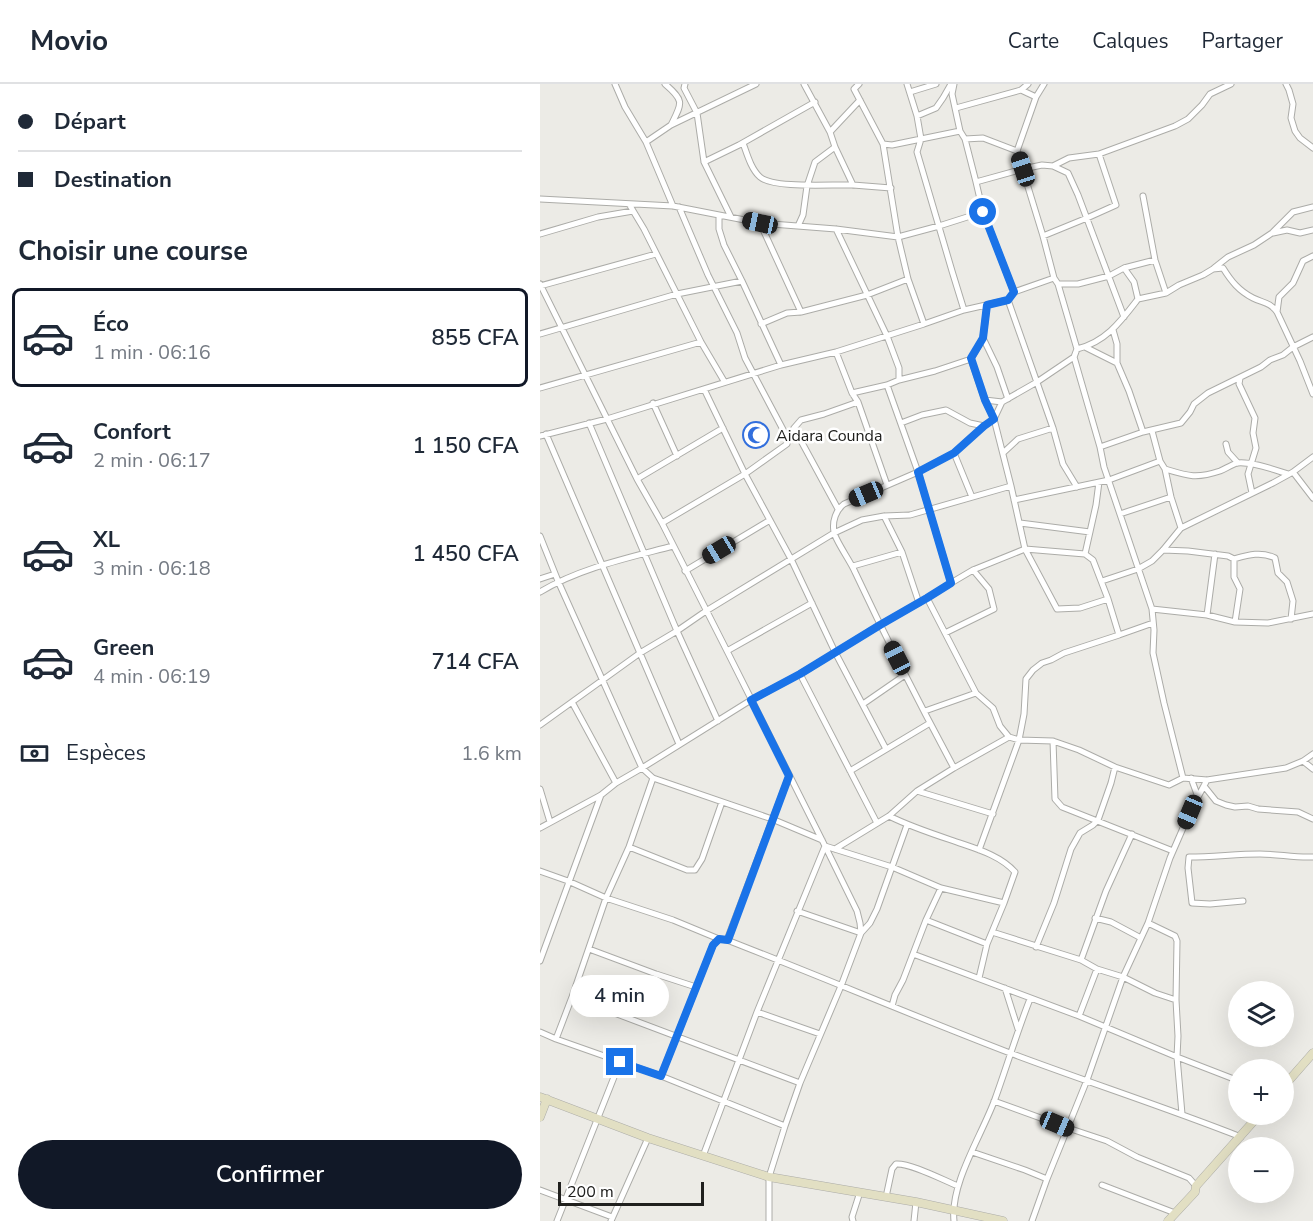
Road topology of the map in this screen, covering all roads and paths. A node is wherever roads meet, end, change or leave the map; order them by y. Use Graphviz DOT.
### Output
graph roads {
  1 [pos="615,84"];
  2 [pos="665,84"];
  3 [pos="685,84"];
  4 [pos="756,84"];
  5 [pos="804,84"];
  6 [pos="860,84"];
  7 [pos="907,84"];
  8 [pos="936,84"];
  9 [pos="952,84"];
  10 [pos="1028,84"];
  11 [pos="1044,84"];
  12 [pos="1232,84"];
  13 [pos="1286,84"];
  14 [pos="853,86"];
  15 [pos="1021,90"];
  16 [pos="910,92"];
  17 [pos="1036,97"];
  18 [pos="860,100"];
  19 [pos="814,102"];
  20 [pos="956,108"];
  21 [pos="697,113"];
  22 [pos="916,116"];
  23 [pos="671,125"];
  24 [pos="960,130"];
  25 [pos="830,132"];
  26 [pos="965,139"];
  27 [pos="921,140"];
  28 [pos="646,142"];
  29 [pos="743,143"];
  30 [pos="883,144"];
  31 [pos="835,147"];
  32 [pos="1313,148"];
  33 [pos="1017,151"];
  34 [pos="1099,154"];
  35 [pos="704,162"];
  36 [pos="1053,166"];
  37 [pos="1023,169"];
  38 [pos="976,182"];
  39 [pos="853,185"];
  40 [pos="807,186"];
  41 [pos="891,188"];
  42 [pos="1143,196"];
  43 [pos="540,199"];
  44 [pos="629,204"];
  45 [pos="676,206"];
  46 [pos="1313,207"];
  47 [pos="633,211"];
  48 [pos="983,212"];
  49 [pos="719,215"];
  50 [pos="731,217"];
  51 [pos="1087,218"];
  52 [pos="760,223"];
  53 [pos="798,226"];
  54 [pos="939,226"];
  55 [pos="836,229"];
  56 [pos="1313,230"];
  57 [pos="540,234"];
  58 [pos="1272,234"];
  59 [pos="1043,236"];
  60 [pos="898,237"];
  61 [pos="656,254"];
  62 [pos="1313,256"];
  63 [pos="1155,260"];
  64 [pos="1124,268"];
  65 [pos="1213,269"];
  66 [pos="1109,276"];
  67 [pos="1054,278"];
  68 [pos="908,279"];
  69 [pos="742,281"];
  70 [pos="1058,284"];
  71 [pos="540,285"];
  72 [pos="715,287"];
  73 [pos="1014,292"];
  74 [pos="1166,293"];
  75 [pos="677,294"];
  76 [pos="867,295"];
  77 [pos="1138,299"];
  78 [pos="1008,300"];
  79 [pos="987,305"];
  80 [pos="964,310"];
  81 [pos="801,312"];
  82 [pos="1277,312"];
  83 [pos="1124,317"];
  84 [pos="761,324"];
  85 [pos="924,324"];
  86 [pos="562,328"];
  87 [pos="1113,330"];
  88 [pos="540,334"];
  89 [pos="887,336"];
  90 [pos="983,338"];
  91 [pos="1313,338"];
  92 [pos="701,342"];
  93 [pos="1085,347"];
  94 [pos="1293,347"];
  95 [pos="1077,349"];
  96 [pos="836,352"];
  97 [pos="1074,357"];
  98 [pos="971,358"];
  99 [pos="1117,363"];
  100 [pos="781,365"];
  101 [pos="753,374"];
  102 [pos="585,376"];
  103 [pos="1240,378"];
  104 [pos="899,380"];
  105 [pos="724,381"];
  106 [pos="1037,382"];
  107 [pos="887,385"];
  108 [pos="540,388"];
  109 [pos="704,389"];
  110 [pos="852,393"];
  111 [pos="1313,394"];
  112 [pos="985,400"];
  113 [pos="1005,400"];
  114 [pos="858,402"];
  115 [pos="653,403"];
  116 [pos="607,418"];
  117 [pos="994,419"];
  118 [pos="589,423"];
  119 [pos="901,423"];
  120 [pos="984,426"];
  121 [pos="723,428"];
  122 [pos="794,428"];
  123 [pos="1053,428"];
  124 [pos="1152,431"];
  125 [pos="1143,432"];
  126 [pos="543,435"];
  127 [pos="788,439"];
  128 [pos="1226,444"];
  129 [pos="1100,447"];
  130 [pos="954,453"];
  131 [pos="1003,453"];
  132 [pos="677,456"];
  133 [pos="1313,457"];
  134 [pos="1160,461"];
  135 [pos="1238,463"];
  136 [pos="1250,464"];
  137 [pos="1165,469"];
  138 [pos="918,472"];
  139 [pos="1290,473"];
  140 [pos="746,474"];
  141 [pos="637,479"];
  142 [pos="1109,480"];
  143 [pos="1099,482"];
  144 [pos="887,485"];
  145 [pos="1011,486"];
  146 [pos="1077,487"];
  147 [pos="1252,493"];
  148 [pos="972,497"];
  149 [pos="1171,497"];
  150 [pos="1313,498"];
  151 [pos="1014,500"];
  152 [pos="838,508"];
  153 [pos="929,509"];
  154 [pos="1120,514"];
  155 [pos="884,516"];
  156 [pos="770,520"];
  157 [pos="1020,523"];
  158 [pos="662,524"];
  159 [pos="1180,528"];
  160 [pos="1090,532"];
  161 [pos="834,533"];
  162 [pos="540,536"];
  163 [pos="673,546"];
  164 [pos="1025,549"];
  165 [pos="1163,550"];
  166 [pos="902,552"];
  167 [pos="646,553"];
  168 [pos="1085,554"];
  169 [pos="1215,554"];
  170 [pos="791,559"];
  171 [pos="1234,559"];
  172 [pos="602,566"];
  173 [pos="853,566"];
  174 [pos="1138,569"];
  175 [pos="973,570"];
  176 [pos="685,571"];
  177 [pos="555,574"];
  178 [pos="540,579"];
  179 [pos="558,581"];
  180 [pos="1102,581"];
  181 [pos="951,583"];
  182 [pos="540,592"];
  183 [pos="927,598"];
  184 [pos="1108,599"];
  185 [pos="812,603"];
  186 [pos="919,603"];
  187 [pos="1152,609"];
  188 [pos="706,611"];
  189 [pos="1313,614"];
  190 [pos="1207,615"];
  191 [pos="1291,619"];
  192 [pos="1235,622"];
  193 [pos="1153,624"];
  194 [pos="880,625"];
  195 [pos="677,631"];
  196 [pos="945,633"];
  197 [pos="1119,635"];
  198 [pos="727,651"];
  199 [pos="835,652"];
  200 [pos="640,653"];
  201 [pos="800,674"];
  202 [pos="905,675"];
  203 [pos="601,679"];
  204 [pos="976,693"];
  205 [pos="751,700"];
  206 [pos="572,702"];
  207 [pos="863,704"];
  208 [pos="925,711"];
  209 [pos="718,721"];
  210 [pos="930,723"];
  211 [pos="540,725"];
  212 [pos="1009,737"];
  213 [pos="1019,740"];
  214 [pos="1053,741"];
  215 [pos="679,744"];
  216 [pos="886,749"];
  217 [pos="1313,754"];
  218 [pos="1303,761"];
  219 [pos="1115,767"];
  220 [pos="642,768"];
  221 [pos="954,768"];
  222 [pos="1313,769"];
  223 [pos="850,771"];
  224 [pos="789,776"];
  225 [pos="653,778"];
  226 [pos="1183,778"];
  227 [pos="1191,778"];
  228 [pos="616,783"];
  229 [pos="1206,783"];
  230 [pos="540,789"];
  231 [pos="917,791"];
  232 [pos="601,795"];
  233 [pos="1198,797"];
  234 [pos="722,802"];
  235 [pos="993,814"];
  236 [pos="889,816"];
  237 [pos="772,819"];
  238 [pos="1313,819"];
  239 [pos="1098,820"];
  240 [pos="550,822"];
  241 [pos="877,823"];
  242 [pos="907,825"];
  243 [pos="540,828"];
  244 [pos="1132,834"];
  245 [pos="824,843"];
  246 [pos="629,847"];
  247 [pos="835,849"];
  248 [pos="979,850"];
  249 [pos="1173,851"];
  250 [pos="1313,856"];
  251 [pos="892,867"];
  252 [pos="540,871"];
  253 [pos="568,881"];
  254 [pos="941,888"];
  255 [pos="606,898"];
  256 [pos="1243,901"];
  257 [pos="1004,903"];
  258 [pos="797,911"];
  259 [pos="1095,918"];
  260 [pos="926,920"];
  261 [pos="1148,923"];
  262 [pos="704,932"];
  263 [pos="992,932"];
  264 [pos="861,933"];
  265 [pos="1141,938"];
  266 [pos="719,939"];
  267 [pos="728,940"];
  268 [pos="987,944"];
  269 [pos="713,945"];
  270 [pos="1036,947"];
  271 [pos="589,949"];
  272 [pos="913,954"];
  273 [pos="778,960"];
  274 [pos="1081,960"];
  275 [pos="540,961"];
  276 [pos="1097,969"];
  277 [pos="1123,977"];
  278 [pos="979,978"];
  279 [pos="841,986"];
  280 [pos="696,987"];
  281 [pos="1005,988"];
  282 [pos="572,997"];
  283 [pos="1030,999"];
  284 [pos="1176,1000"];
  285 [pos="892,1006"];
  286 [pos="757,1012"];
  287 [pos="1079,1016"];
  288 [pos="1105,1028"];
  289 [pos="1018,1029"];
  290 [pos="540,1032"];
  291 [pos="676,1035"];
  292 [pos="820,1035"];
  293 [pos="556,1039"];
  294 [pos="1010,1053"];
  295 [pos="1313,1053"];
  296 [pos="1177,1057"];
  297 [pos="740,1059"];
  298 [pos="620,1062"];
  299 [pos="1294,1075"];
  300 [pos="661,1076"];
  301 [pos="1228,1077"];
  302 [pos="1086,1080"];
  303 [pos="800,1083"];
  304 [pos="543,1098"];
  305 [pos="723,1101"];
  306 [pos="994,1101"];
  307 [pos="1182,1114"];
  308 [pos="597,1117"];
  309 [pos="540,1118"];
  310 [pos="1250,1125"];
  311 [pos="784,1126"];
  312 [pos="1068,1128"];
  313 [pos="1240,1137"];
  314 [pos="648,1138"];
  315 [pos="1228,1150"];
  316 [pos="972,1152"];
  317 [pos="703,1156"];
  318 [pos="769,1177"];
  319 [pos="1047,1179"];
  320 [pos="1102,1185"];
  321 [pos="958,1186"];
  322 [pos="1196,1186"];
  323 [pos="540,1190"];
  324 [pos="860,1192"];
  325 [pos="886,1197"];
  326 [pos="566,1199"];
  327 [pos="916,1202"];
  328 [pos="953,1210"];
  329 [pos="1175,1213"];
  330 [pos="612,1219"];
  331 [pos="851,1220"];
  332 [pos="557,1221"];
  333 [pos="769,1221"];
  334 [pos="914,1221"];
  335 [pos="954,1221"];
  336 [pos="1003,1221"];
  337 [pos="1032,1221"];
  338 [pos="1168,1221"];
  1 -- 28 [label="street"];
  2 -- 23 [label="street"];
  3 -- 21 [label="street"];
  4 -- 21 [label="street"];
  5 -- 19 [label="street"];
  6 -- 14 [label="street"];
  7 -- 16 [label="street"];
  8 -- 16 [label="street"];
  9 -- 20 [label="street"];
  9 -- 22 [label="street"];
  10 -- 15 [label="street"];
  11 -- 17 [label="street"];
  12 -- 34 [label="street"];
  13 -- 32 [label="street"];
  14 -- 18 [label="street"];
  15 -- 17 [label="street"];
  15 -- 20 [label="street"];
  16 -- 22 [label="street"];
  17 -- 33 [label="street"];
  18 -- 25 [label="street"];
  18 -- 30 [label="street"];
  19 -- 25 [label="street"];
  19 -- 29 [label="street"];
  20 -- 24 [label="street"];
  21 -- 23 [label="street"];
  21 -- 35 [label="street"];
  22 -- 27 [label="street"];
  23 -- 28 [label="street"];
  24 -- 26 [label="street"];
  24 -- 27 [label="street"];
  25 -- 31 [label="street"];
  26 -- 33 [label="street"];
  26 -- 38 [label="street"];
  27 -- 30 [label="street"];
  27 -- 54 [label="street"];
  28 -- 45 [label="street"];
  29 -- 35 [label="street"];
  29 -- 40 [label="street"];
  30 -- 41 [label="street"];
  31 -- 39 [label="street"];
  31 -- 40 [label="street"];
  33 -- 37 [label="street"];
  34 -- 36 [label="street"];
  34 -- 51 [label="street"];
  35 -- 50 [label="street"];
  36 -- 37 [label="street"];
  36 -- 51 [label="street"];
  37 -- 38 [label="street"];
  37 -- 59 [label="street"];
  38 -- 48 [label="street"];
  39 -- 40 [label="street"];
  39 -- 41 [label="street"];
  40 -- 53 [label="street"];
  41 -- 60 [label="street"];
  42 -- 63 [label="street"];
  43 -- 44 [label="street"];
  44 -- 45 [label="street"];
  44 -- 47 [label="street"];
  45 -- 49 [label="street"];
  45 -- 72 [label="street"];
  46 -- 58 [label="street"];
  47 -- 57 [label="street"];
  47 -- 61 [label="street"];
  48 -- 54 [label="street"];
  48 -- 73 [label="street"];
  49 -- 50 [label="street"];
  49 -- 69 [label="street"];
  50 -- 52 [label="street"];
  51 -- 59 [label="street"];
  51 -- 66 [label="street"];
  52 -- 53 [label="street"];
  52 -- 81 [label="street"];
  53 -- 55 [label="street"];
  54 -- 60 [label="street"];
  54 -- 80 [label="street"];
  55 -- 60 [label="street"];
  55 -- 76 [label="street"];
  56 -- 58 [label="street"];
  58 -- 65 [label="street"];
  59 -- 67 [label="street"];
  60 -- 68 [label="street"];
  61 -- 71 [label="street"];
  61 -- 75 [label="street"];
  62 -- 82 [label="street"];
  63 -- 64 [label="street"];
  63 -- 74 [label="street"];
  64 -- 66 [label="street"];
  64 -- 77 [label="street"];
  65 -- 74 [label="street"];
  65 -- 82 [label="street"];
  66 -- 70 [label="street"];
  66 -- 83 [label="street"];
  67 -- 70 [label="street"];
  67 -- 73 [label="street"];
  68 -- 76 [label="street"];
  68 -- 85 [label="street"];
  69 -- 72 [label="street"];
  69 -- 84 [label="street"];
  70 -- 95 [label="street"];
  71 -- 86 [label="street"];
  72 -- 75 [label="street"];
  72 -- 101 [label="street"];
  73 -- 78 [label="street"];
  74 -- 77 [label="street"];
  75 -- 86 [label="street"];
  75 -- 92 [label="street"];
  76 -- 81 [label="street"];
  76 -- 89 [label="street"];
  77 -- 83 [label="street"];
  78 -- 79 [label="street"];
  78 -- 106 [label="street"];
  79 -- 80 [label="street"];
  79 -- 90 [label="street"];
  80 -- 85 [label="street"];
  81 -- 84 [label="street"];
  82 -- 94 [label="street"];
  83 -- 87 [label="street"];
  84 -- 100 [label="street"];
  85 -- 89 [label="street"];
  86 -- 88 [label="street"];
  86 -- 102 [label="street"];
  87 -- 93 [label="street"];
  87 -- 99 [label="street"];
  89 -- 96 [label="street"];
  89 -- 104 [label="street"];
  90 -- 98 [label="street"];
  90 -- 113 [label="street"];
  91 -- 94 [label="street"];
  92 -- 102 [label="street"];
  92 -- 105 [label="street"];
  93 -- 95 [label="street"];
  93 -- 99 [label="street"];
  94 -- 103 [label="street"];
  94 -- 111 [label="street"];
  95 -- 97 [label="street"];
  96 -- 100 [label="street"];
  96 -- 110 [label="street"];
  97 -- 106 [label="street"];
  97 -- 129 [label="street"];
  98 -- 104 [label="street"];
  98 -- 112 [label="street"];
  99 -- 125 [label="street"];
  100 -- 101 [label="street"];
  101 -- 105 [label="street"];
  101 -- 127 [label="street"];
  102 -- 108 [label="street"];
  102 -- 116 [label="street"];
  103 -- 124 [label="street"];
  103 -- 136 [label="street"];
  104 -- 107 [label="street"];
  105 -- 109 [label="street"];
  106 -- 113 [label="street"];
  106 -- 123 [label="street"];
  107 -- 110 [label="street"];
  107 -- 119 [label="street"];
  109 -- 115 [label="street"];
  109 -- 121 [label="street"];
  110 -- 114 [label="street"];
  112 -- 113 [label="street"];
  112 -- 117 [label="street"];
  113 -- 117 [label="street"];
  114 -- 122 [label="street"];
  114 -- 144 [label="street"];
  115 -- 116 [label="street"];
  115 -- 132 [label="street"];
  116 -- 118 [label="street"];
  116 -- 141 [label="street"];
  117 -- 120 [label="street"];
  117 -- 131 [label="street"];
  118 -- 126 [label="street"];
  118 -- 167 [label="street"];
  119 -- 120 [label="street"];
  119 -- 138 [label="street"];
  120 -- 130 [label="street"];
  121 -- 132 [label="street"];
  121 -- 140 [label="street"];
  122 -- 127 [label="street"];
  122 -- 152 [label="street"];
  123 -- 131 [label="street"];
  123 -- 146 [label="street"];
  124 -- 125 [label="street"];
  124 -- 134 [label="street"];
  125 -- 129 [label="street"];
  126 -- 172 [label="street"];
  127 -- 140 [label="street"];
  128 -- 135 [label="street"];
  129 -- 142 [label="street"];
  130 -- 138 [label="street"];
  130 -- 148 [label="street"];
  131 -- 145 [label="street"];
  132 -- 141 [label="street"];
  133 -- 139 [label="street"];
  134 -- 137 [label="street"];
  134 -- 142 [label="street"];
  135 -- 136 [label="street"];
  135 -- 137 [label="street"];
  136 -- 139 [label="street"];
  136 -- 147 [label="street"];
  137 -- 149 [label="street"];
  138 -- 144 [label="street"];
  138 -- 153 [label="street"];
  139 -- 147 [label="street"];
  139 -- 150 [label="street"];
  140 -- 156 [label="street"];
  140 -- 158 [label="street"];
  141 -- 158 [label="street"];
  142 -- 143 [label="street"];
  142 -- 154 [label="street"];
  143 -- 146 [label="street"];
  143 -- 160 [label="street"];
  144 -- 152 [label="street"];
  145 -- 148 [label="street"];
  145 -- 151 [label="street"];
  146 -- 151 [label="street"];
  147 -- 159 [label="street"];
  148 -- 153 [label="street"];
  149 -- 154 [label="street"];
  149 -- 159 [label="street"];
  151 -- 157 [label="street"];
  152 -- 161 [label="street"];
  153 -- 155 [label="street"];
  153 -- 181 [label="street"];
  154 -- 174 [label="street"];
  155 -- 161 [label="street"];
  155 -- 166 [label="street"];
  156 -- 170 [label="street"];
  156 -- 176 [label="street"];
  157 -- 160 [label="street"];
  157 -- 164 [label="street"];
  158 -- 163 [label="street"];
  159 -- 165 [label="street"];
  160 -- 168 [label="street"];
  161 -- 170 [label="street"];
  161 -- 173 [label="street"];
  162 -- 177 [label="street"];
  163 -- 167 [label="street"];
  163 -- 176 [label="street"];
  164 -- 168 [label="street"];
  164 -- 175 [label="street"];
  164 -- 184 [label="street"];
  165 -- 169 [label="street"];
  165 -- 174 [label="street"];
  166 -- 173 [label="street"];
  166 -- 186 [label="street"];
  167 -- 172 [label="street"];
  167 -- 195 [label="street"];
  168 -- 180 [label="street"];
  169 -- 171 [label="street"];
  169 -- 190 [label="street"];
  170 -- 185 [label="street"];
  170 -- 188 [label="street"];
  171 -- 191 [label="street"];
  171 -- 192 [label="street"];
  172 -- 179 [label="street"];
  172 -- 200 [label="street"];
  173 -- 194 [label="street"];
  174 -- 180 [label="street"];
  174 -- 187 [label="street"];
  175 -- 181 [label="street"];
  175 -- 196 [label="street"];
  176 -- 188 [label="street"];
  177 -- 178 [label="street"];
  177 -- 179 [label="street"];
  179 -- 182 [label="street"];
  179 -- 203 [label="street"];
  180 -- 184 [label="street"];
  181 -- 183 [label="street"];
  183 -- 186 [label="street"];
  183 -- 196 [label="street"];
  184 -- 197 [label="street"];
  185 -- 198 [label="street"];
  185 -- 199 [label="street"];
  186 -- 194 [label="street"];
  187 -- 190 [label="street"];
  187 -- 193 [label="street"];
  188 -- 195 [label="street"];
  188 -- 198 [label="street"];
  189 -- 191 [label="street"];
  190 -- 192 [label="street"];
  191 -- 192 [label="street"];
  193 -- 197 [label="street"];
  193 -- 226 [label="street"];
  194 -- 199 [label="street"];
  194 -- 202 [label="street"];
  195 -- 200 [label="street"];
  195 -- 209 [label="street"];
  196 -- 204 [label="street"];
  197 -- 213 [label="street"];
  198 -- 205 [label="street"];
  199 -- 201 [label="street"];
  199 -- 207 [label="street"];
  200 -- 203 [label="street"];
  200 -- 215 [label="street"];
  201 -- 205 [label="street"];
  201 -- 223 [label="street"];
  202 -- 207 [label="street"];
  202 -- 208 [label="street"];
  203 -- 206 [label="street"];
  203 -- 220 [label="street"];
  204 -- 208 [label="street"];
  204 -- 212 [label="street"];
  205 -- 209 [label="street"];
  205 -- 224 [label="street"];
  206 -- 211 [label="street"];
  206 -- 228 [label="street"];
  207 -- 216 [label="street"];
  208 -- 210 [label="street"];
  209 -- 215 [label="street"];
  210 -- 216 [label="street"];
  210 -- 221 [label="street"];
  212 -- 213 [label="street"];
  212 -- 221 [label="street"];
  213 -- 214 [label="street"];
  213 -- 235 [label="street"];
  214 -- 219 [label="street"];
  214 -- 239 [label="street"];
  215 -- 220 [label="street"];
  216 -- 223 [label="street"];
  217 -- 218 [label="street"];
  218 -- 222 [label="street"];
  218 -- 229 [label="street"];
  219 -- 226 [label="street"];
  219 -- 239 [label="street"];
  220 -- 225 [label="street"];
  220 -- 228 [label="street"];
  221 -- 231 [label="street"];
  223 -- 241 [label="street"];
  224 -- 237 [label="street"];
  224 -- 245 [label="street"];
  225 -- 234 [label="street"];
  225 -- 246 [label="street"];
  226 -- 227 [label="street"];
  227 -- 229 [label="street"];
  227 -- 233 [label="street"];
  228 -- 232 [label="street"];
  229 -- 233 [label="street"];
  229 -- 238 [label="street"];
  230 -- 240 [label="street"];
  231 -- 235 [label="street"];
  231 -- 236 [label="street"];
  232 -- 240 [label="street"];
  232 -- 253 [label="street"];
  233 -- 249 [label="street"];
  234 -- 237 [label="street"];
  234 -- 246 [label="street"];
  235 -- 248 [label="street"];
  236 -- 241 [label="street"];
  236 -- 242 [label="street"];
  237 -- 245 [label="street"];
  237 -- 267 [label="street"];
  239 -- 244 [label="street"];
  239 -- 270 [label="street"];
  240 -- 243 [label="street"];
  241 -- 247 [label="street"];
  242 -- 248 [label="street"];
  242 -- 251 [label="street"];
  244 -- 249 [label="street"];
  244 -- 259 [label="street"];
  245 -- 247 [label="street"];
  245 -- 258 [label="street"];
  245 -- 264 [label="street"];
  246 -- 255 [label="street"];
  247 -- 251 [label="street"];
  248 -- 257 [label="street"];
  249 -- 261 [label="street"];
  250 -- 256 [label="street"];
  251 -- 254 [label="street"];
  251 -- 264 [label="street"];
  252 -- 253 [label="street"];
  253 -- 255 [label="street"];
  253 -- 275 [label="street"];
  254 -- 257 [label="street"];
  254 -- 260 [label="street"];
  255 -- 262 [label="street"];
  255 -- 271 [label="street"];
  257 -- 263 [label="street"];
  258 -- 264 [label="street"];
  258 -- 273 [label="street"];
  259 -- 265 [label="street"];
  259 -- 274 [label="street"];
  260 -- 268 [label="street"];
  260 -- 272 [label="street"];
  261 -- 265 [label="street"];
  261 -- 284 [label="street"];
  262 -- 266 [label="street"];
  262 -- 269 [label="street"];
  263 -- 268 [label="street"];
  263 -- 270 [label="street"];
  264 -- 279 [label="street"];
  265 -- 277 [label="street"];
  266 -- 267 [label="street"];
  266 -- 269 [label="street"];
  267 -- 273 [label="street"];
  268 -- 278 [label="street"];
  269 -- 280 [label="street"];
  270 -- 274 [label="street"];
  271 -- 280 [label="street"];
  271 -- 282 [label="street"];
  272 -- 278 [label="street"];
  272 -- 285 [label="street"];
  273 -- 279 [label="street"];
  273 -- 286 [label="street"];
  274 -- 276 [label="street"];
  276 -- 277 [label="street"];
  276 -- 287 [label="street"];
  277 -- 284 [label="street"];
  277 -- 288 [label="street"];
  278 -- 281 [label="street"];
  279 -- 285 [label="street"];
  279 -- 292 [label="street"];
  280 -- 291 [label="street"];
  281 -- 283 [label="street"];
  281 -- 289 [label="street"];
  282 -- 291 [label="street"];
  282 -- 293 [label="street"];
  283 -- 287 [label="street"];
  283 -- 289 [label="street"];
  284 -- 296 [label="street"];
  285 -- 294 [label="street"];
  286 -- 292 [label="street"];
  286 -- 297 [label="street"];
  287 -- 288 [label="street"];
  288 -- 296 [label="street"];
  288 -- 302 [label="street"];
  289 -- 294 [label="street"];
  290 -- 293 [label="street"];
  291 -- 297 [label="street"];
  291 -- 300 [label="street"];
  292 -- 303 [label="street"];
  293 -- 298 [label="street"];
  294 -- 302 [label="street"];
  294 -- 306 [label="street"];
  295 -- 299 [label="main road"];
  296 -- 301 [label="street"];
  296 -- 307 [label="street"];
  297 -- 303 [label="street"];
  297 -- 305 [label="street"];
  298 -- 300 [label="street"];
  298 -- 308 [label="street"];
  300 -- 305 [label="street"];
  302 -- 307 [label="street"];
  302 -- 312 [label="street"];
  303 -- 311 [label="street"];
  304 -- 308 [label="main road"];
  304 -- 309 [label="main road"];
  305 -- 311 [label="street"];
  305 -- 317 [label="street"];
  306 -- 312 [label="street"];
  306 -- 316 [label="street"];
  307 -- 313 [label="street"];
  308 -- 314 [label="main road"];
  308 -- 326 [label="street"];
  310 -- 313 [label="main road"];
  311 -- 318 [label="street"];
  312 -- 319 [label="street"];
  312 -- 322 [label="street"];
  314 -- 317 [label="main road"];
  314 -- 330 [label="street"];
  315 -- 322 [label="main road"];
  316 -- 319 [label="street"];
  316 -- 321 [label="street"];
  317 -- 318 [label="main road"];
  318 -- 324 [label="main road"];
  318 -- 333 [label="street"];
  319 -- 337 [label="street"];
  320 -- 329 [label="street"];
  321 -- 325 [label="street"];
  321 -- 328 [label="street"];
  322 -- 329 [label="main road"];
  323 -- 326 [label="street"];
  324 -- 325 [label="main road"];
  324 -- 331 [label="street"];
  325 -- 327 [label="main road"];
  326 -- 330 [label="street"];
  326 -- 332 [label="street"];
  327 -- 328 [label="main road"];
  327 -- 334 [label="street"];
  328 -- 335 [label="street"];
  328 -- 336 [label="main road"];
  329 -- 338 [label="main road"];
}
